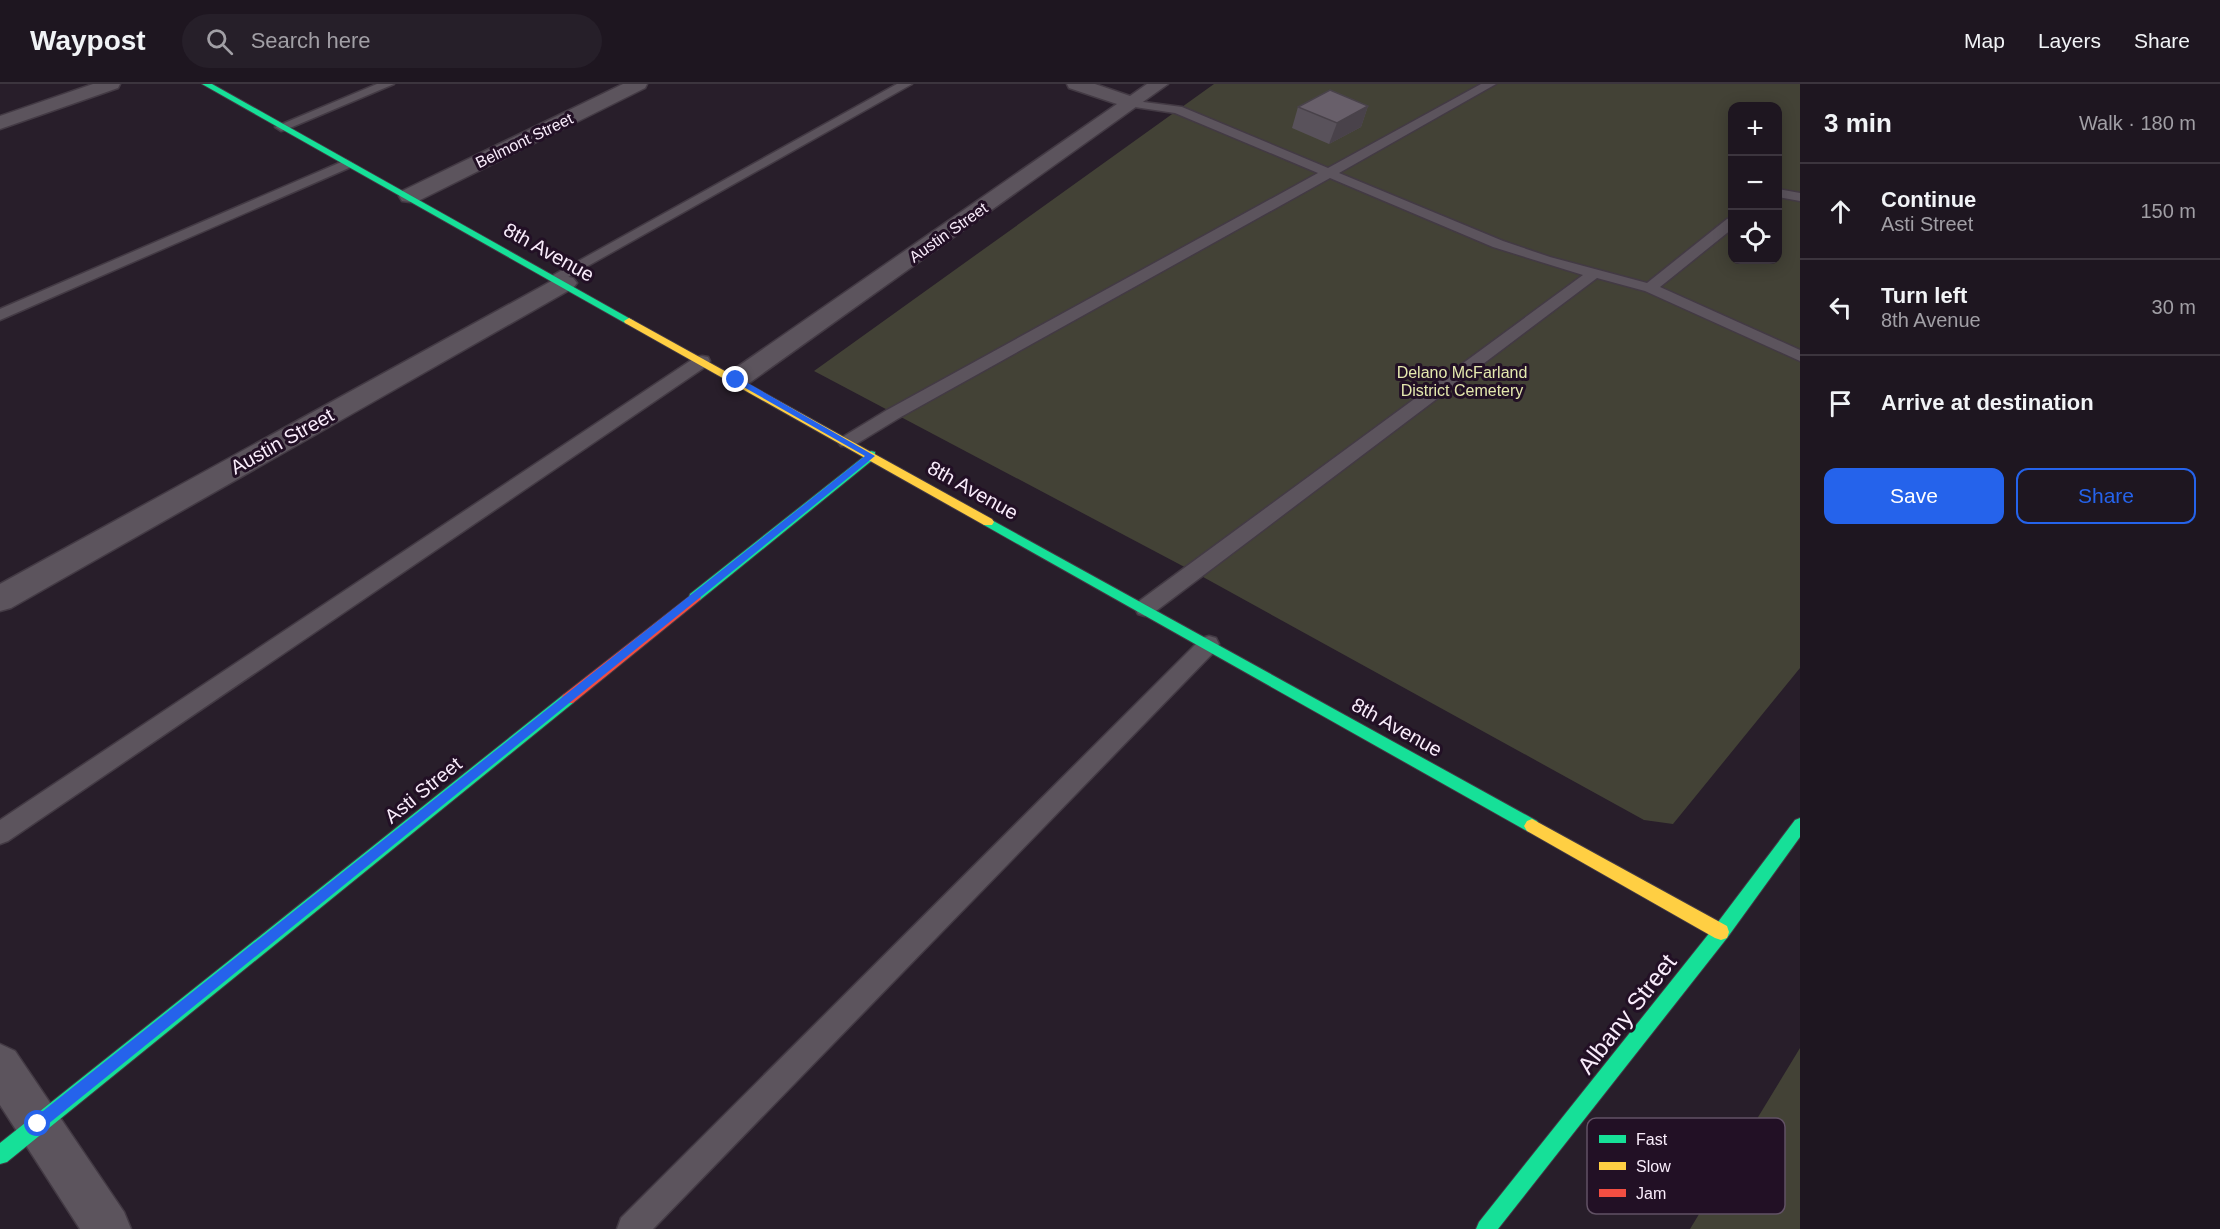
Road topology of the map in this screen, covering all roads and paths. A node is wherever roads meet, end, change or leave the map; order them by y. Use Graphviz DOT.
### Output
graph roads {
  1 [pos="111,84"];
  2 [pos="206,84"];
  3 [pos="388,84"];
  4 [pos="638,84"];
  5 [pos="906,84"];
  6 [pos="1076,84"];
  7 [pos="1160,84"];
  8 [pos="1490,84"];
  9 [pos="1132,103"];
  10 [pos="0,123"];
  11 [pos="281,127"];
  12 [pos="346,164"];
  13 [pos="1330,173"];
  14 [pos="1782,194"];
  15 [pos="410,196"];
  16 [pos="1800,197"];
  17 [pos="1728,225"];
  18 [pos="1596,272"];
  19 [pos="560,281"];
  20 [pos="1650,288"];
  21 [pos="0,315"];
  22 [pos="1800,356"];
  23 [pos="702,361"];
  24 [pos="736,380"];
  25 [pos="847,442"];
  26 [pos="871,456"];
  27 [pos="0,599"];
  28 [pos="1145,608"];
  29 [pos="1209,644"];
  30 [pos="1800,825"];
  31 [pos="0,833"];
  32 [pos="1721,932"];
  33 [pos="0,1066"];
  34 [pos="38,1124"];
  35 [pos="0,1155"];
  36 [pos="107,1229"];
  37 [pos="632,1229"];
  38 [pos="1486,1229"];
  1 -- 10 [label="street"];
  2 -- 11 [label="street, 8th Avenue"];
  3 -- 11 [label="lane"];
  4 -- 15 [label="street, Belmont Street"];
  5 -- 19 [label="lane"];
  6 -- 9 [label="street"];
  7 -- 9 [label="street, Austin Street"];
  8 -- 13 [label="lane"];
  9 -- 13 [label="lane"];
  9 -- 24 [label="street, Austin Street"];
  11 -- 12 [label="street, 8th Avenue"];
  12 -- 15 [label="street, 8th Avenue"];
  12 -- 21 [label="lane"];
  13 -- 18 [label="lane"];
  13 -- 25 [label="lane"];
  14 -- 16 [label="lane"];
  15 -- 19 [label="street, 8th Avenue"];
  17 -- 20 [label="lane"];
  18 -- 20 [label="lane"];
  18 -- 28 [label="lane"];
  19 -- 23 [label="street, 8th Avenue"];
  19 -- 27 [label="street, Austin Street"];
  20 -- 22 [label="lane"];
  23 -- 24 [label="street, 8th Avenue"];
  23 -- 31 [label="lane"];
  24 -- 25 [label="street, 8th Avenue"];
  25 -- 26 [label="street, 8th Avenue"];
  26 -- 28 [label="street, 8th Avenue"];
  26 -- 34 [label="street, Asti Street"];
  28 -- 29 [label="street, 8th Avenue"];
  29 -- 32 [label="street, 8th Avenue"];
  29 -- 37 [label="lane"];
  30 -- 32 [label="street, Albany Street"];
  32 -- 38 [label="street, Albany Street"];
  33 -- 34 [label="street"];
  34 -- 35 [label="street, Asti Street"];
  34 -- 36 [label="street"];
}
